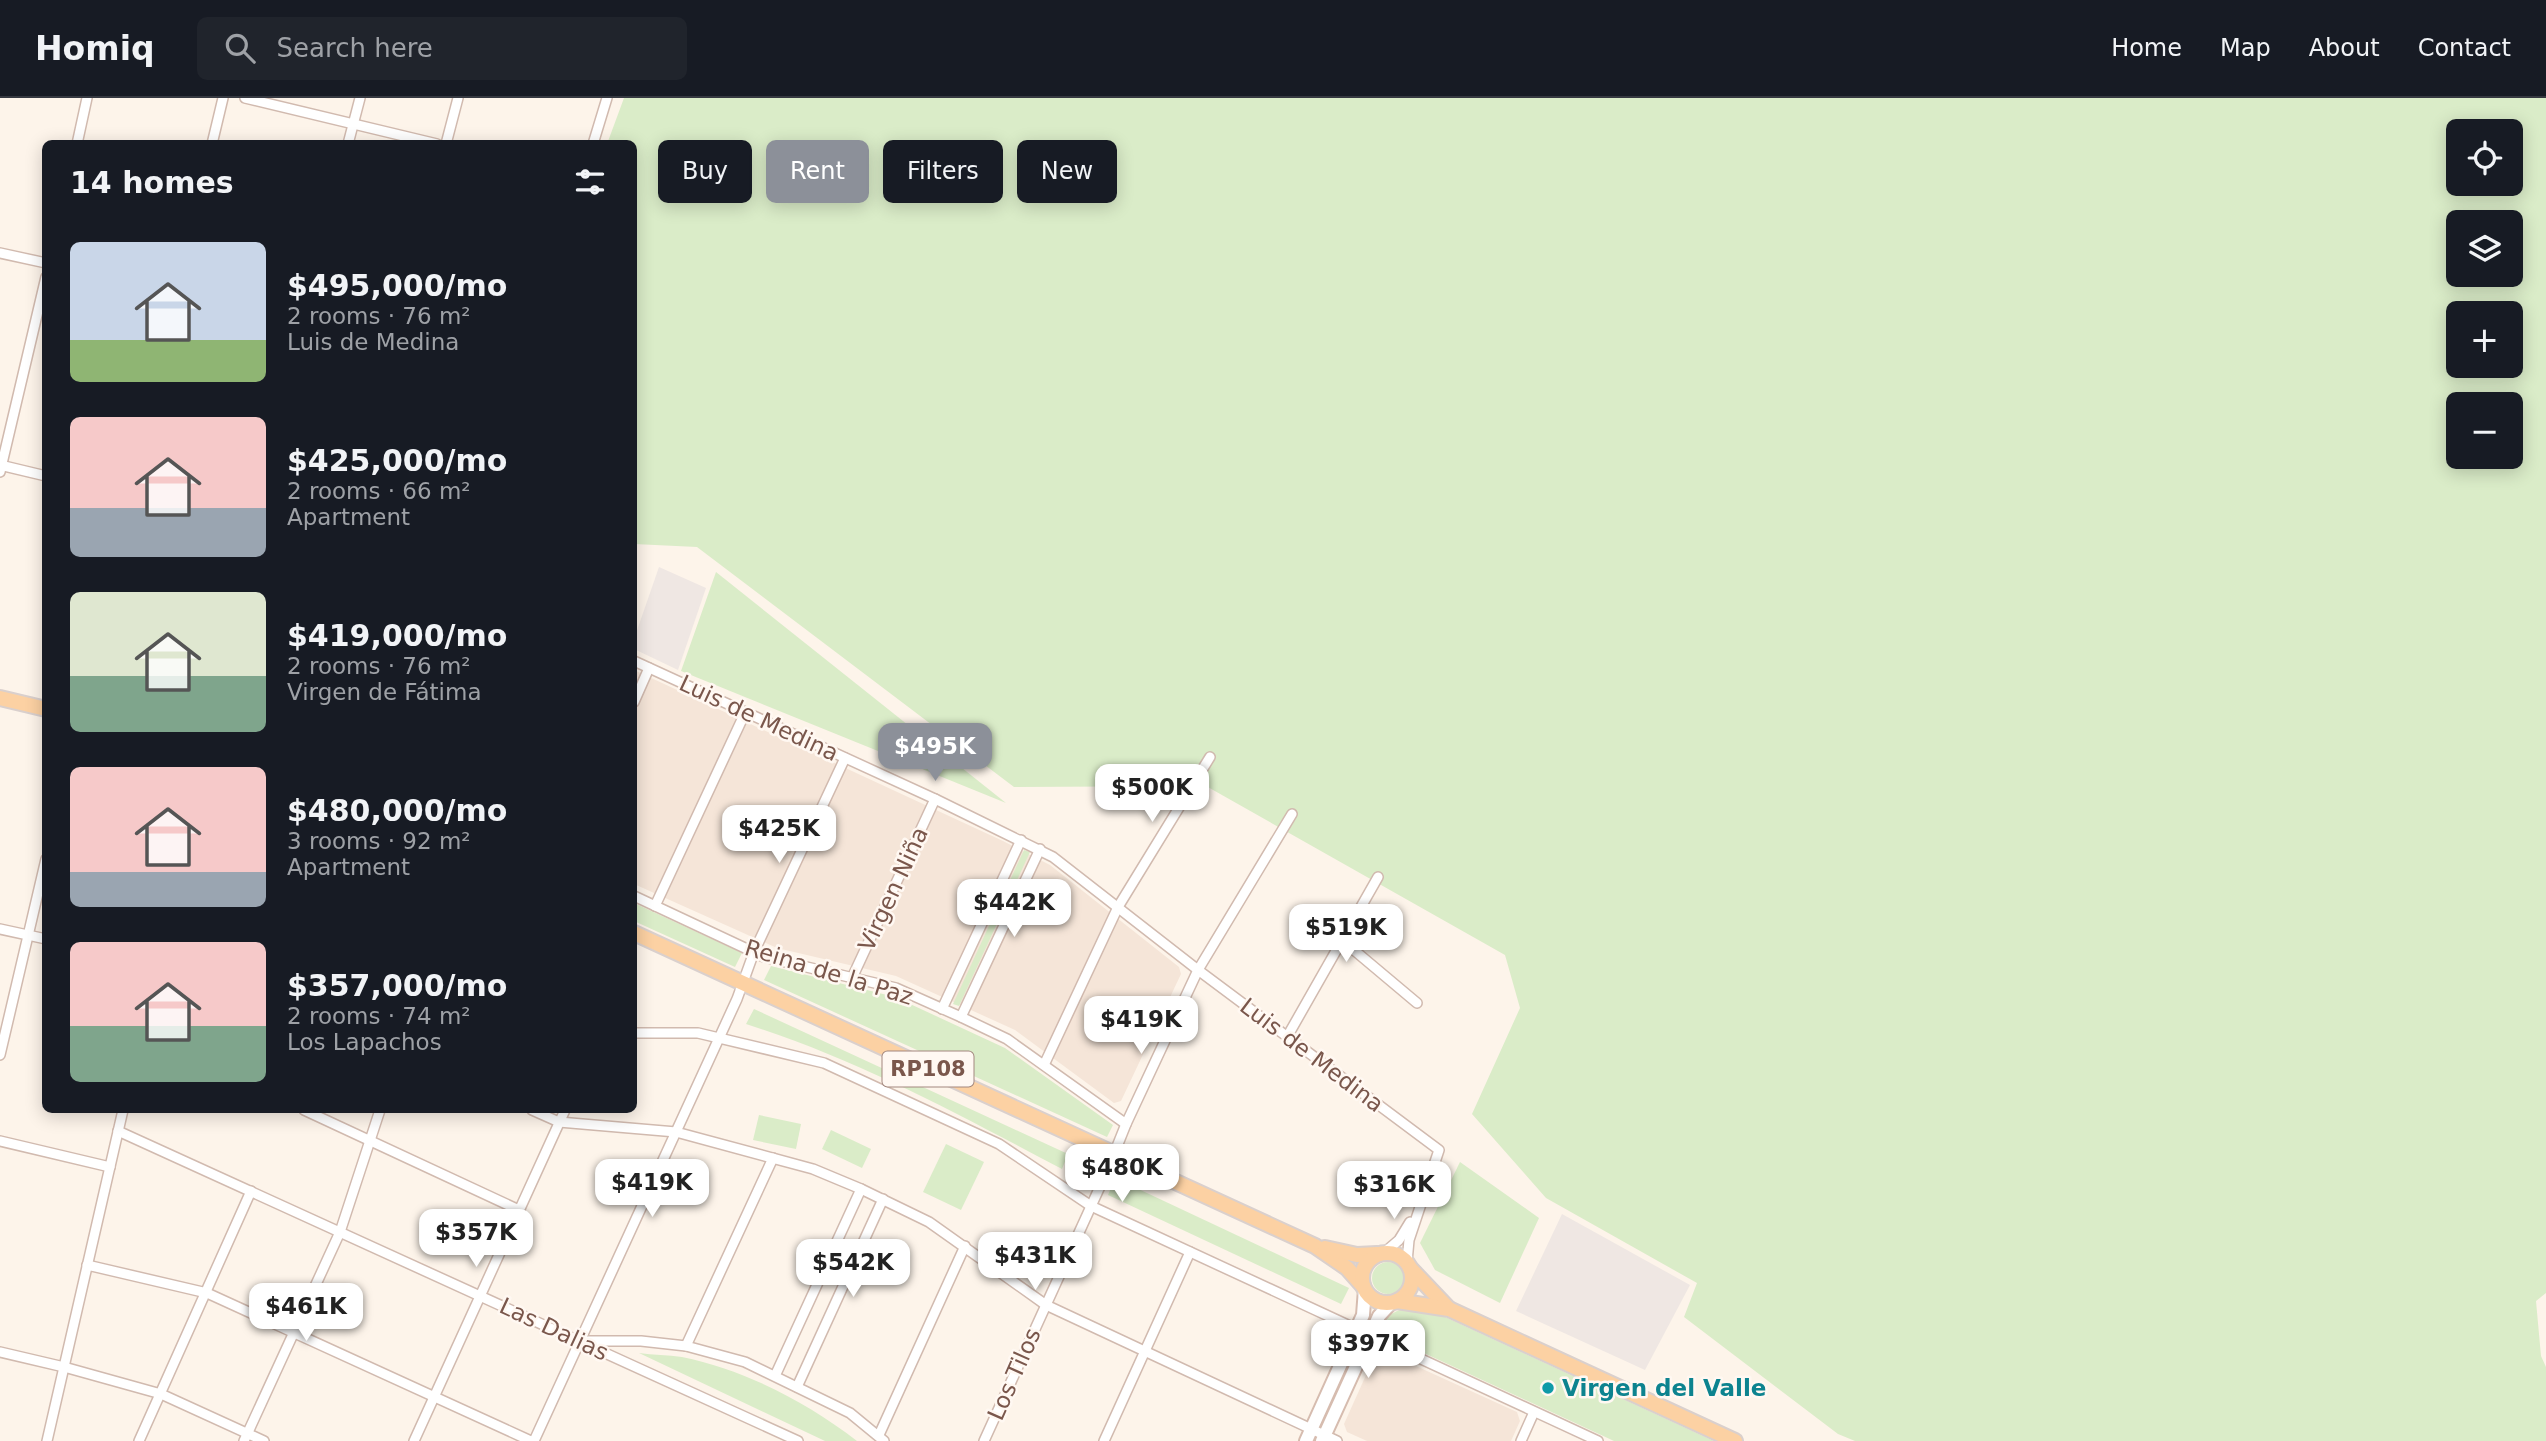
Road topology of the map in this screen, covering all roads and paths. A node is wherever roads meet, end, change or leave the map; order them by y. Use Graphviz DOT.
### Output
graph roads {
  1 [pos="87,98"];
  2 [pos="223,98"];
  3 [pos="245,98"];
  4 [pos="360,98"];
  5 [pos="458,98"];
  6 [pos="607,98"];
  7 [pos="353,123"];
  8 [pos="78,140"];
  9 [pos="213,140"];
  10 [pos="349,140"];
  11 [pos="421,140"];
  12 [pos="447,140"];
  13 [pos="594,140"];
  14 [pos="0,253"];
  15 [pos="42,262"];
  16 [pos="42,294"];
  17 [pos="1,467"];
  18 [pos="42,475"];
  19 [pos="637,662"];
  20 [pos="649,668"];
  21 [pos="637,695"];
  22 [pos="0,698"];
  23 [pos="42,708"];
  24 [pos="746,713"];
  25 [pos="1210,757"];
  26 [pos="845,758"];
  27 [pos="935,799"];
  28 [pos="1292,814"];
  29 [pos="1021,840"];
  30 [pos="1040,849"];
  31 [pos="42,876"];
  32 [pos="1378,877"];
  33 [pos="637,897"];
  34 [pos="655,906"];
  35 [pos="1118,907"];
  36 [pos="0,929"];
  37 [pos="637,934"];
  38 [pos="28,935"];
  39 [pos="42,938"];
  40 [pos="1342,940"];
  41 [pos="754,952"];
  42 [pos="1198,970"];
  43 [pos="852,978"];
  44 [pos="743,984"];
  45 [pos="1417,1003"];
  46 [pos="942,1009"];
  47 [pos="961,1017"];
  48 [pos="637,1033"];
  49 [pos="719,1037"];
  50 [pos="1287,1037"];
  51 [pos="0,1055"];
  52 [pos="1044,1065"];
  53 [pos="122,1113"];
  54 [pos="311,1113"];
  55 [pos="379,1113"];
  56 [pos="539,1113"];
  57 [pos="564,1113"];
  58 [pos="559,1122"];
  59 [pos="1126,1124"];
  60 [pos="118,1131"];
  61 [pos="676,1132"];
  62 [pos="370,1140"];
  63 [pos="0,1141"];
  64 [pos="1113,1154"];
  65 [pos="773,1158"];
  66 [pos="110,1167"];
  67 [pos="861,1189"];
  68 [pos="251,1191"];
  69 [pos="883,1199"];
  70 [pos="1091,1206"];
  71 [pos="1420,1206"];
  72 [pos="519,1210"];
  73 [pos="340,1232"];
  74 [pos="965,1246"];
  75 [pos="1315,1246"];
  76 [pos="1191,1252"];
  77 [pos="1382,1253"];
  78 [pos="1408,1264"];
  79 [pos="87,1265"];
  80 [pos="1364,1287"];
  81 [pos="207,1293"];
  82 [pos="481,1296"];
  83 [pos="1394,1302"];
  84 [pos="1046,1305"];
  85 [pos="1448,1308"];
  86 [pos="1357,1329"];
  87 [pos="294,1332"];
  88 [pos="1370,1336"];
  89 [pos="580,1341"];
  90 [pos="686,1346"];
  91 [pos="0,1352"];
  92 [pos="1145,1352"];
  93 [pos="64,1367"];
  94 [pos="775,1376"];
  95 [pos="797,1387"];
  96 [pos="160,1394"];
  97 [pos="434,1396"];
  98 [pos="1534,1412"];
  99 [pos="1308,1435"];
  100 [pos="246,1437"];
  101 [pos="881,1438"];
  102 [pos="1328,1439"];
  103 [pos="47,1441"];
  104 [pos="139,1441"];
  105 [pos="264,1441"];
  106 [pos="414,1441"];
  107 [pos="533,1441"];
  108 [pos="798,1441"];
  109 [pos="984,1441"];
  110 [pos="1104,1441"];
  111 [pos="1521,1441"];
  112 [pos="1598,1441"];
  113 [pos="1735,1441"];
  1 -- 8 [label="street"];
  2 -- 9 [label="street"];
  3 -- 7 [label="street"];
  4 -- 7 [label="street"];
  5 -- 12 [label="street"];
  6 -- 13 [label="street"];
  7 -- 10 [label="street"];
  7 -- 11 [label="street"];
  14 -- 15 [label="street"];
  16 -- 17 [label="street"];
  17 -- 18 [label="street"];
  19 -- 20 [label="street, Luis de Medina"];
  20 -- 21 [label="street"];
  20 -- 24 [label="street, Luis de Medina"];
  22 -- 23 [label="main road"];
  24 -- 26 [label="street, Luis de Medina"];
  24 -- 34 [label="street"];
  25 -- 35 [label="street"];
  26 -- 27 [label="street, Luis de Medina"];
  26 -- 41 [label="street"];
  27 -- 29 [label="street, Luis de Medina"];
  27 -- 43 [label="street, Virgen Niña"];
  28 -- 42 [label="street, Los Tilos"];
  29 -- 30 [label="street, Luis de Medina"];
  29 -- 46 [label="street"];
  30 -- 35 [label="street, Luis de Medina"];
  30 -- 47 [label="street"];
  31 -- 38 [label="street"];
  32 -- 40 [label="street"];
  33 -- 34 [label="street, Reina de la Paz"];
  34 -- 41 [label="street, Reina de la Paz"];
  35 -- 42 [label="street, Luis de Medina"];
  35 -- 52 [label="street"];
  36 -- 38 [label="street"];
  37 -- 44 [label="main road, RP108"];
  38 -- 39 [label="street"];
  38 -- 51 [label="street"];
  40 -- 45 [label="street"];
  40 -- 50 [label="street"];
  41 -- 43 [label="street, Reina de la Paz"];
  41 -- 44 [label="street"];
  42 -- 50 [label="street, Luis de Medina"];
  42 -- 59 [label="street, Los Tilos"];
  43 -- 46 [label="street, Reina de la Paz"];
  44 -- 49 [label="street"];
  44 -- 64 [label="main road, RP108"];
  46 -- 47 [label="street, Reina de la Paz"];
  47 -- 52 [label="street, Reina de la Paz"];
  48 -- 49 [label="street"];
  49 -- 61 [label="street"];
  49 -- 70 [label="street"];
  50 -- 71 [label="street, Luis de Medina"];
  52 -- 59 [label="street, Reina de la Paz"];
  53 -- 60 [label="street"];
  54 -- 62 [label="street"];
  55 -- 62 [label="street"];
  56 -- 58 [label="street"];
  57 -- 58 [label="street"];
  58 -- 61 [label="street"];
  58 -- 72 [label="street"];
  59 -- 64 [label="street, Los Tilos"];
  60 -- 66 [label="street"];
  60 -- 68 [label="street, Las Dalias"];
  61 -- 65 [label="street"];
  61 -- 89 [label="street"];
  62 -- 72 [label="street"];
  62 -- 73 [label="street"];
  63 -- 66 [label="street"];
  64 -- 70 [label="street, Los Tilos"];
  64 -- 75 [label="main road, RP108"];
  65 -- 67 [label="street"];
  65 -- 90 [label="street"];
  66 -- 79 [label="street"];
  67 -- 69 [label="street"];
  67 -- 94 [label="street"];
  68 -- 73 [label="street, Las Dalias"];
  68 -- 81 [label="street"];
  69 -- 74 [label="street"];
  69 -- 95 [label="street"];
  70 -- 76 [label="street"];
  70 -- 84 [label="street, Los Tilos"];
  71 -- 77 [label="street"];
  71 -- 78 [label="street"];
  72 -- 82 [label="street"];
  73 -- 82 [label="street, Las Dalias"];
  73 -- 87 [label="street"];
  74 -- 84 [label="street"];
  74 -- 101 [label="street"];
  75 -- 77 [label="main road, RP108"];
  75 -- 80 [label="main road, RP108"];
  76 -- 86 [label="street"];
  76 -- 92 [label="street"];
  77 -- 78 [label="main road, RP108"];
  77 -- 80 [label="main road"];
  78 -- 83 [label="main road"];
  78 -- 85 [label="main road, RP108"];
  79 -- 81 [label="street"];
  79 -- 93 [label="street"];
  80 -- 83 [label="main road, RP108"];
  80 -- 86 [label="main road"];
  81 -- 87 [label="street"];
  81 -- 96 [label="street"];
  82 -- 89 [label="street, Las Dalias"];
  82 -- 97 [label="street"];
  83 -- 85 [label="main road, RP108"];
  83 -- 88 [label="main road"];
  84 -- 92 [label="street"];
  84 -- 109 [label="street, Los Tilos"];
  85 -- 113 [label="main road, RP108"];
  86 -- 88 [label="street"];
  86 -- 99 [label="main road"];
  87 -- 97 [label="street"];
  87 -- 100 [label="street"];
  88 -- 98 [label="street"];
  88 -- 102 [label="main road"];
  89 -- 90 [label="street"];
  89 -- 107 [label="street"];
  89 -- 108 [label="street, Las Dalias"];
  90 -- 94 [label="street"];
  91 -- 93 [label="street"];
  92 -- 99 [label="street"];
  92 -- 110 [label="street"];
  93 -- 96 [label="street"];
  93 -- 103 [label="street"];
  94 -- 95 [label="street"];
  95 -- 101 [label="street"];
  96 -- 100 [label="street"];
  96 -- 104 [label="street"];
  97 -- 106 [label="street"];
  97 -- 107 [label="street"];
  98 -- 111 [label="street"];
  98 -- 112 [label="street"];
  99 -- 102 [label="street"];
  100 -- 105 [label="street"];
}
